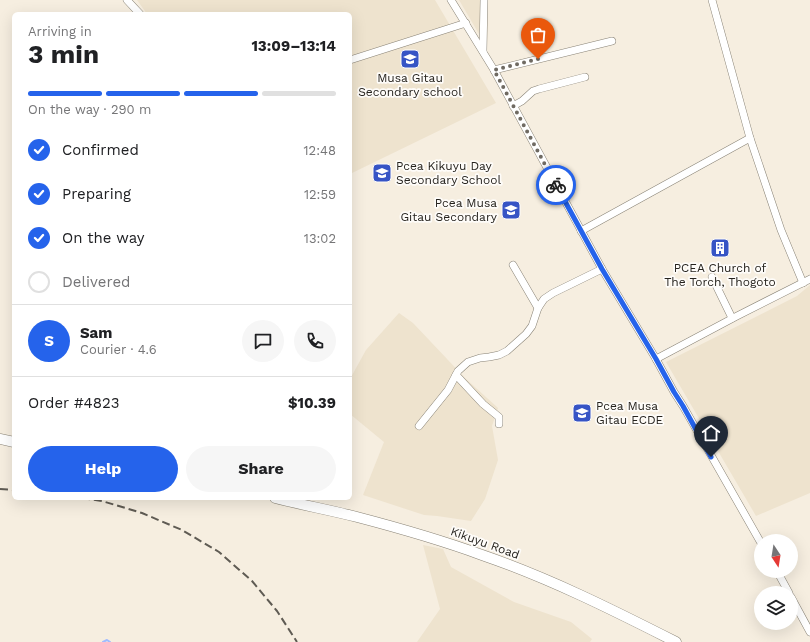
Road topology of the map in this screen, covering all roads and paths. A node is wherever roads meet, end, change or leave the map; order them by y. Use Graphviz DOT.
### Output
graph roads {
  1 [pos="127,0"];
  2 [pos="452,0"];
  3 [pos="484,0"];
  4 [pos="712,0"];
  5 [pos="138,12"];
  6 [pos="466,23"];
  7 [pos="612,41"];
  8 [pos="483,52"];
  9 [pos="352,59"];
  10 [pos="494,70"];
  11 [pos="585,77"];
  12 [pos="513,106"];
  13 [pos="750,138"];
  14 [pos="581,231"];
  15 [pos="513,265"];
  16 [pos="602,269"];
  17 [pos="712,278"];
  18 [pos="810,279"];
  19 [pos="803,283"];
  20 [pos="538,308"];
  21 [pos="732,318"];
  22 [pos="656,359"];
  23 [pos="456,375"];
  24 [pos="499,424"];
  25 [pos="419,426"];
  26 [pos="0,439"];
  27 [pos="12,442"];
  28 [pos="283,500"];
  29 [pos="756,534"];
  30 [pos="798,610"];
  31 [pos="810,632"];
  32 [pos="676,642"];
  1 -- 5 [label="street"];
  2 -- 6 [label="street"];
  3 -- 8 [label="street"];
  4 -- 13 [label="street"];
  6 -- 8 [label="street"];
  6 -- 9 [label="street"];
  7 -- 10 [label="street"];
  8 -- 10 [label="street"];
  10 -- 12 [label="street"];
  11 -- 12 [label="street"];
  12 -- 14 [label="street"];
  13 -- 14 [label="street"];
  13 -- 19 [label="street"];
  14 -- 16 [label="street"];
  15 -- 20 [label="street"];
  16 -- 20 [label="street"];
  16 -- 22 [label="street"];
  17 -- 21 [label="street"];
  18 -- 19 [label="street"];
  19 -- 21 [label="street"];
  20 -- 23 [label="street"];
  21 -- 22 [label="street"];
  22 -- 29 [label="street"];
  23 -- 24 [label="street"];
  23 -- 25 [label="street"];
  26 -- 27 [label="main road"];
  28 -- 32 [label="main road, Kikuyu Road"];
  30 -- 31 [label="street"];
}
